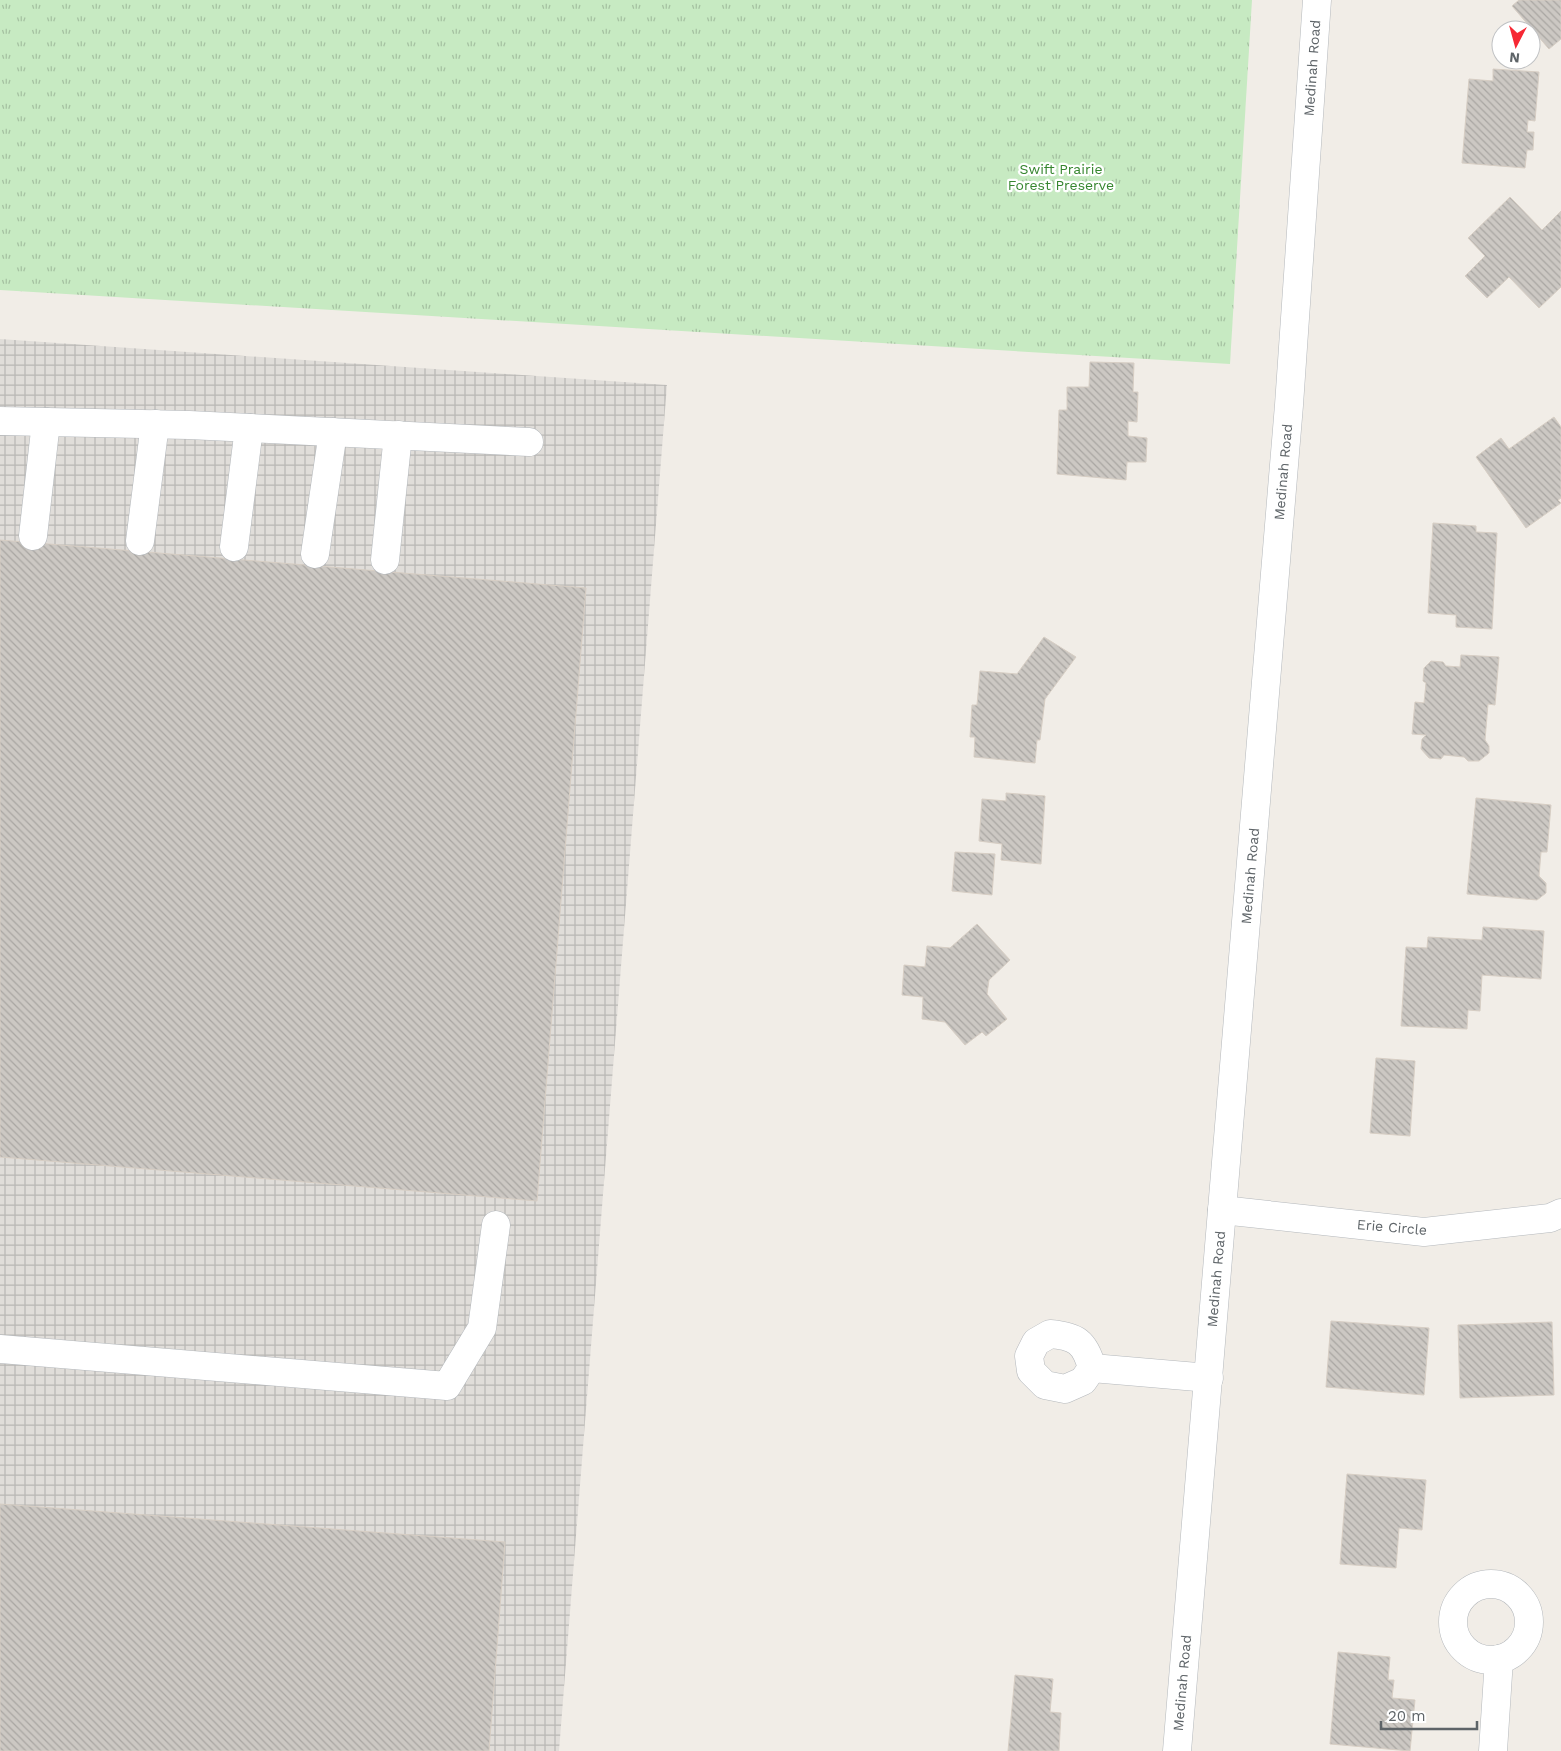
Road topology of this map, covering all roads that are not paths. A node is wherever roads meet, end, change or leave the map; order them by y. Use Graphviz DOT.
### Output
graph roads {
  1 [pos="1317,0"];
  2 [pos="0,421"];
  3 [pos="46,422"];
  4 [pos="155,424"];
  5 [pos="249,428"];
  6 [pos="333,432"];
  7 [pos="398,435"];
  8 [pos="529,442"];
  9 [pos="34,536"];
  10 [pos="140,541"];
  11 [pos="234,548"];
  12 [pos="315,554"];
  13 [pos="385,560"];
  14 [pos="1222,1210"];
  15 [pos="1561,1213"];
  16 [pos="496,1225"];
  17 [pos="0,1349"];
  18 [pos="1092,1368"];
  19 [pos="1209,1378"];
  20 [pos="1499,1659"];
  21 [pos="1177,1751"];
  22 [pos="1492,1751"];
  1 -- 14 [label="street, Medinah Road"];
  2 -- 3 [label="street"];
  3 -- 4 [label="street"];
  3 -- 9 [label="street"];
  4 -- 5 [label="street"];
  4 -- 10 [label="street"];
  5 -- 6 [label="street"];
  5 -- 11 [label="street"];
  6 -- 7 [label="street"];
  6 -- 12 [label="street"];
  7 -- 8 [label="street"];
  7 -- 13 [label="street"];
  14 -- 15 [label="street, Erie Circle"];
  14 -- 19 [label="street, Medinah Road"];
  16 -- 17 [label="street"];
  18 -- 19 [label="street"];
  19 -- 21 [label="street, Medinah Road"];
  20 -- 22 [label="street"];
}
